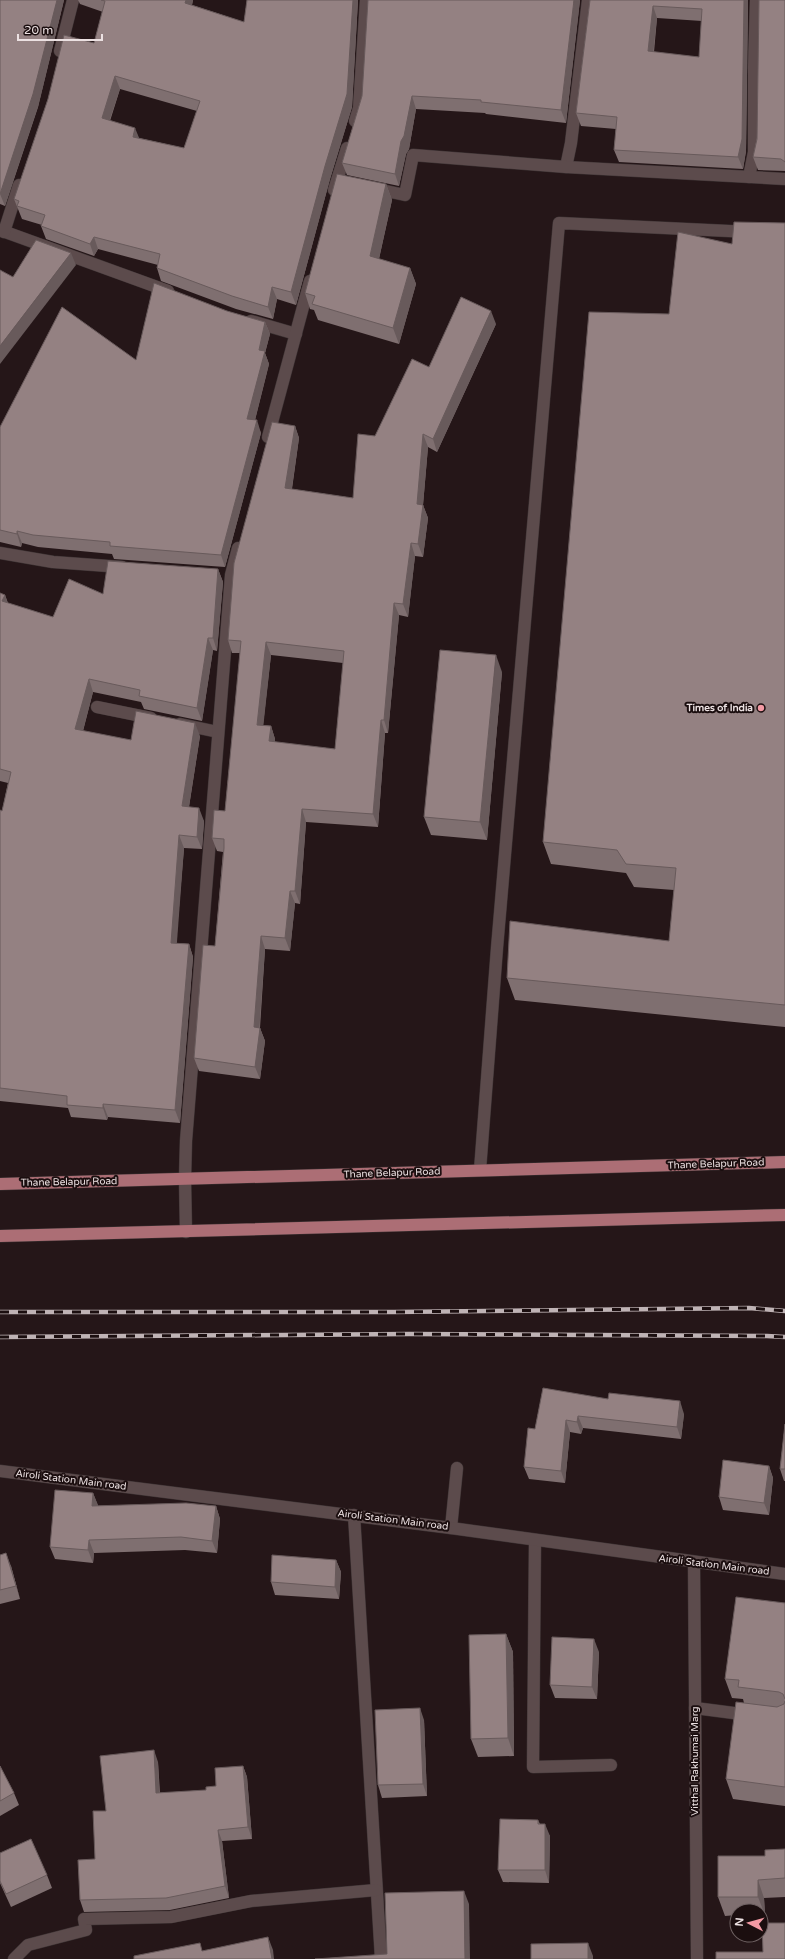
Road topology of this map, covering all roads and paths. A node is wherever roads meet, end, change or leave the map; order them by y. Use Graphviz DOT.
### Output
graph roads {
  1 [pos="73,0"];
  2 [pos="366,0"];
  3 [pos="588,0"];
  4 [pos="756,0"];
  5 [pos="56,66"];
  6 [pos="566,167"];
  7 [pos="23,174"];
  8 [pos="749,177"];
  9 [pos="785,180"];
  10 [pos="337,181"];
  11 [pos="331,204"];
  12 [pos="2,231"];
  13 [pos="762,232"];
  14 [pos="312,273"];
  15 [pos="177,294"];
  16 [pos="241,318"];
  17 [pos="296,334"];
  18 [pos="265,447"];
  19 [pos="241,537"];
  20 [pos="0,554"];
  21 [pos="130,567"];
  22 [pos="215,574"];
  23 [pos="231,575"];
  24 [pos="97,707"];
  25 [pos="218,732"];
  26 [pos="785,1162"];
  27 [pos="480,1170"];
  28 [pos="184,1179"];
  29 [pos="0,1184"];
  30 [pos="785,1215"];
  31 [pos="186,1232"];
  32 [pos="0,1236"];
  33 [pos="457,1468"];
  34 [pos="0,1471"];
  35 [pos="354,1516"];
  36 [pos="451,1528"];
  37 [pos="535,1540"];
  38 [pos="694,1563"];
  39 [pos="785,1574"];
  40 [pos="695,1708"];
  41 [pos="762,1716"];
  42 [pos="611,1765"];
  43 [pos="376,1890"];
  44 [pos="14,1959"];
  45 [pos="381,1959"];
  46 [pos="697,1959"];
  1 -- 5 [label="street"];
  2 -- 10 [label="street"];
  3 -- 6 [label="street"];
  4 -- 8 [label="street"];
  6 -- 8 [label="street"];
  6 -- 10 [label="street"];
  7 -- 12 [label="street"];
  8 -- 9 [label="street"];
  10 -- 11 [label="street"];
  12 -- 15 [label="street"];
  13 -- 27 [label="street"];
  14 -- 17 [label="street"];
  16 -- 17 [label="street"];
  17 -- 18 [label="street"];
  19 -- 23 [label="street"];
  20 -- 21 [label="street"];
  22 -- 23 [label="street"];
  23 -- 25 [label="street"];
  24 -- 25 [label="street"];
  25 -- 28 [label="street"];
  26 -- 27 [label="main road, Thane Belapur Road"];
  27 -- 28 [label="main road, Thane Belapur Road"];
  28 -- 29 [label="main road, Thane Belapur Road"];
  28 -- 31 [label="street"];
  30 -- 31 [label="main road"];
  31 -- 32 [label="main road"];
  33 -- 36 [label="street"];
  34 -- 35 [label="street, Airoli Station Main road"];
  35 -- 36 [label="street, Airoli Station Main road"];
  35 -- 43 [label="street"];
  36 -- 37 [label="street, Airoli Station Main road"];
  37 -- 38 [label="street, Airoli Station Main road"];
  37 -- 42 [label="street"];
  38 -- 39 [label="street, Airoli Station Main road"];
  38 -- 40 [label="street, Vitthal Rakhumai Marg"];
  40 -- 41 [label="street"];
  40 -- 46 [label="street, Vitthal Rakhumai Marg"];
  43 -- 44 [label="street"];
  43 -- 45 [label="street"];
}
